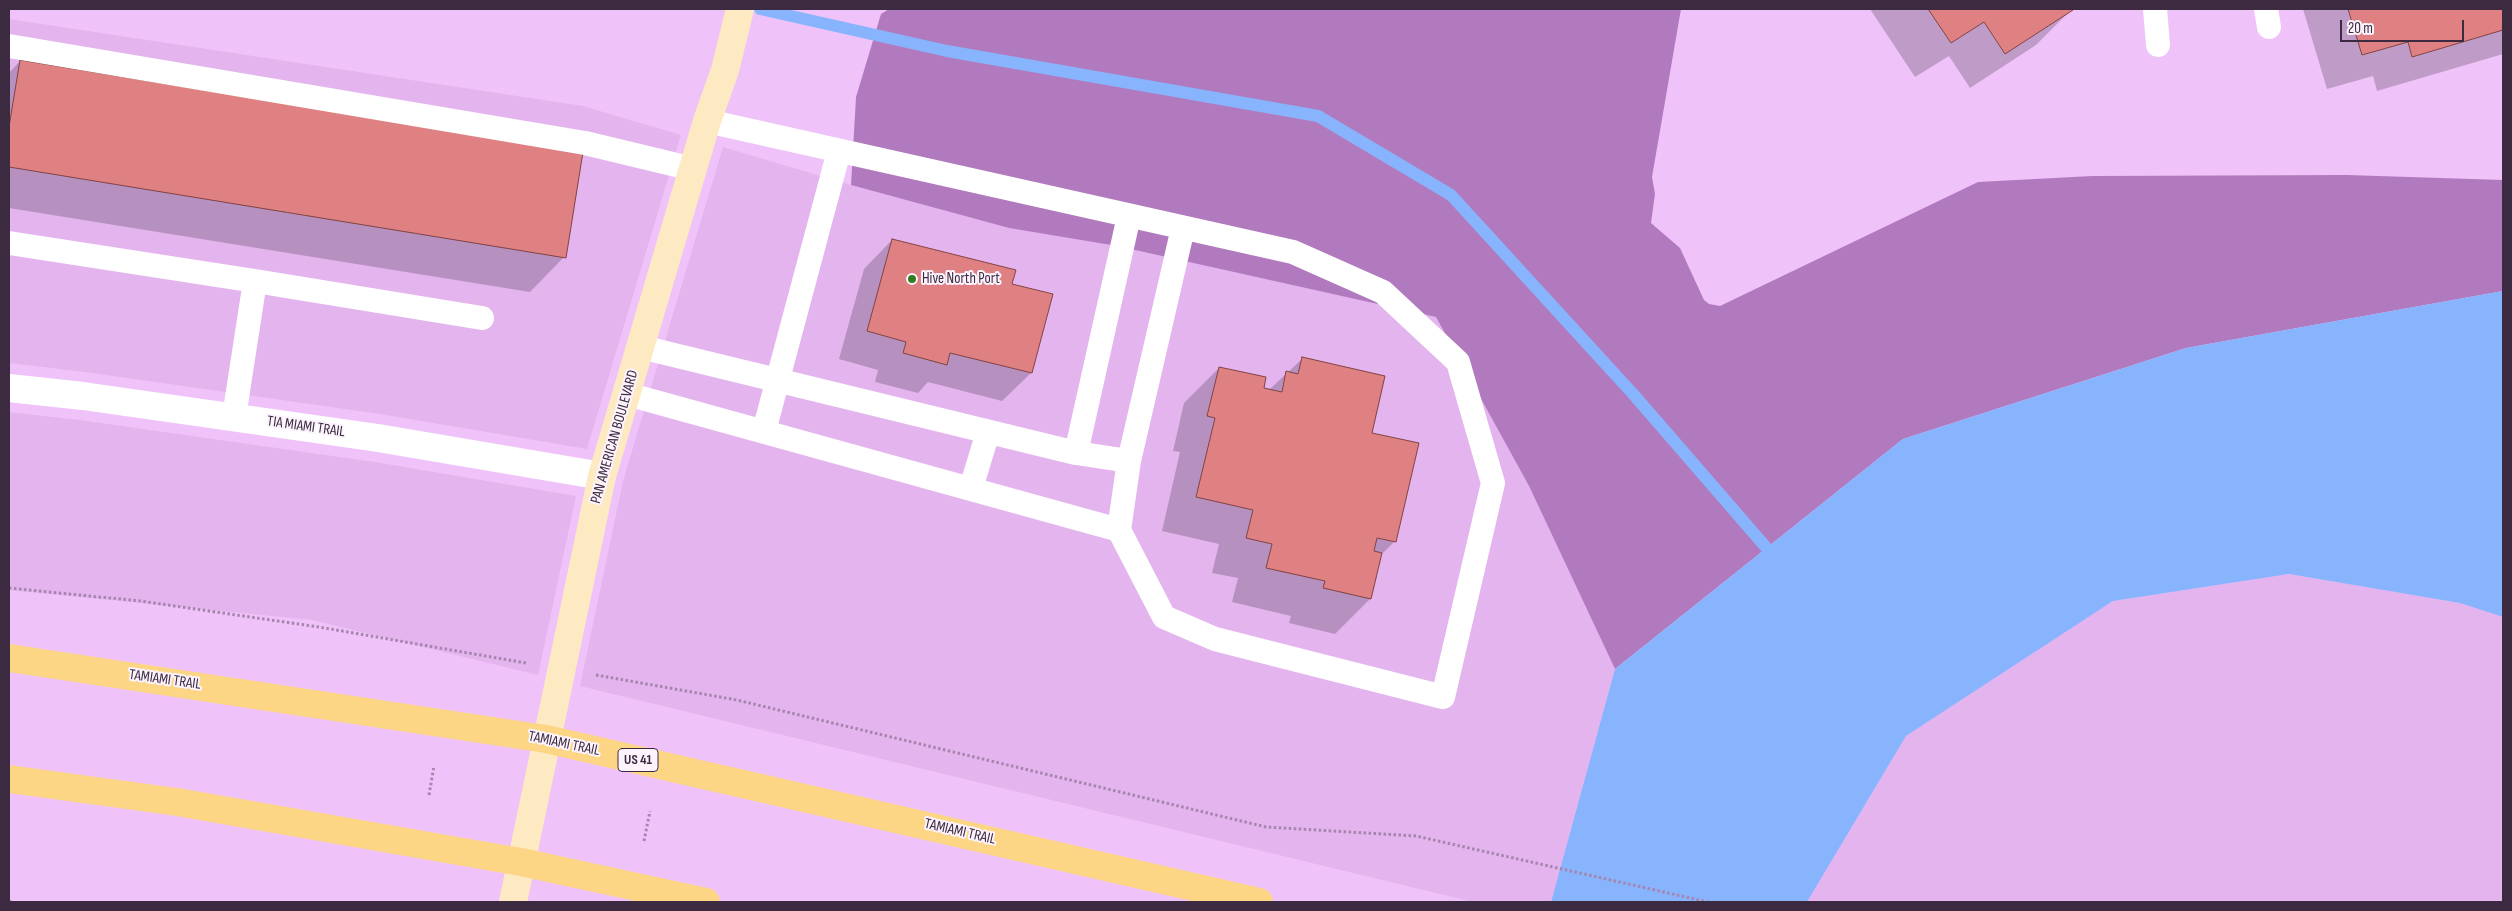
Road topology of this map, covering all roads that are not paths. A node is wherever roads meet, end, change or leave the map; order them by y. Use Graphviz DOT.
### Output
graph roads {
  1 [pos="740,9"];
  2 [pos="2155,9"];
  3 [pos="2158,45"];
  4 [pos="9,46"];
  5 [pos="707,121"];
  6 [pos="839,151"];
  7 [pos="693,169"];
  8 [pos="1129,216"];
  9 [pos="1183,228"];
  10 [pos="9,243"];
  11 [pos="255,281"];
  12 [pos="482,318"];
  13 [pos="641,347"];
  14 [pos="778,379"];
  15 [pos="9,388"];
  16 [pos="627,394"];
  17 [pos="234,417"];
  18 [pos="764,431"];
  19 [pos="988,432"];
  20 [pos="1076,453"];
  21 [pos="1129,461"];
  22 [pos="602,476"];
  23 [pos="971,488"];
  24 [pos="1119,530"];
  25 [pos="9,658"];
  26 [pos="546,739"];
  27 [pos="9,779"];
  28 [pos="521,862"];
  29 [pos="513,902"];
  30 [pos="706,902"];
  31 [pos="1259,902"];
  1 -- 5 [label="street, PAN AMERICAN BOULEVARD"];
  2 -- 3 [label="lane"];
  4 -- 7 [label="lane"];
  5 -- 6 [label="lane"];
  5 -- 7 [label="street, PAN AMERICAN BOULEVARD"];
  6 -- 8 [label="lane"];
  6 -- 14 [label="lane"];
  7 -- 13 [label="street, PAN AMERICAN BOULEVARD"];
  8 -- 9 [label="lane"];
  8 -- 20 [label="lane"];
  9 -- 21 [label="lane"];
  9 -- 24 [label="lane"];
  10 -- 11 [label="lane"];
  11 -- 12 [label="lane"];
  11 -- 17 [label="lane"];
  13 -- 14 [label="lane"];
  13 -- 16 [label="street, PAN AMERICAN BOULEVARD"];
  14 -- 18 [label="lane"];
  14 -- 19 [label="lane"];
  15 -- 17 [label="street, TIA MIAMI TRAIL"];
  16 -- 18 [label="lane"];
  16 -- 22 [label="street, PAN AMERICAN BOULEVARD"];
  17 -- 22 [label="street, TIA MIAMI TRAIL"];
  18 -- 23 [label="lane"];
  19 -- 20 [label="lane"];
  19 -- 23 [label="lane"];
  20 -- 21 [label="lane"];
  21 -- 24 [label="lane"];
  22 -- 26 [label="street, PAN AMERICAN BOULEVARD"];
  23 -- 24 [label="lane"];
  25 -- 26 [label="main road, TAMIAMI TRAIL / US 41"];
  26 -- 28 [label="street, PAN AMERICAN BOULEVARD"];
  26 -- 31 [label="main road, TAMIAMI TRAIL / US 41"];
  27 -- 28 [label="main road"];
  28 -- 29 [label="street, PAN AMERICAN BOULEVARD"];
  28 -- 30 [label="main road"];
}
